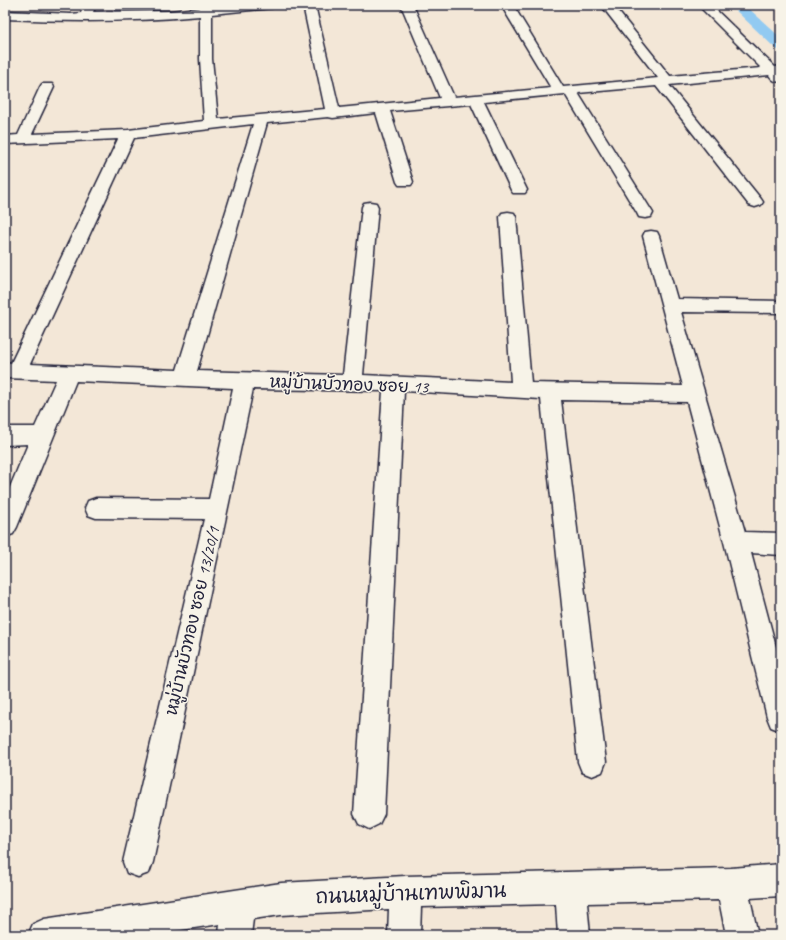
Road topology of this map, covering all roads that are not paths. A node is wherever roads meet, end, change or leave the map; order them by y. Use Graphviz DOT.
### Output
graph roads {
  1 [pos="8,5"];
  2 [pos="272,5"];
  3 [pos="309,5"];
  4 [pos="407,5"];
  5 [pos="506,5"];
  6 [pos="607,5"];
  7 [pos="704,5"];
  8 [pos="206,8"];
  9 [pos="5,11"];
  10 [pos="88,11"];
  11 [pos="5,15"];
  12 [pos="778,74"];
  13 [pos="664,82"];
  14 [pos="47,87"];
  15 [pos="565,92"];
  16 [pos="476,100"];
  17 [pos="449,102"];
  18 [pos="382,109"];
  19 [pos="333,114"];
  20 [pos="261,120"];
  21 [pos="211,124"];
  22 [pos="128,134"];
  23 [pos="24,139"];
  24 [pos="5,140"];
  25 [pos="405,182"];
  26 [pos="519,190"];
  27 [pos="755,202"];
  28 [pos="370,207"];
  29 [pos="645,213"];
  30 [pos="508,217"];
  31 [pos="651,236"];
  32 [pos="669,305"];
  33 [pos="781,307"];
  34 [pos="11,370"];
  35 [pos="69,373"];
  36 [pos="185,378"];
  37 [pos="245,381"];
  38 [pos="352,382"];
  39 [pos="394,383"];
  40 [pos="522,391"];
  41 [pos="550,391"];
  42 [pos="694,394"];
  43 [pos="42,435"];
  44 [pos="5,436"];
  45 [pos="96,508"];
  46 [pos="218,509"];
  47 [pos="5,527"];
  48 [pos="736,542"];
  49 [pos="781,544"];
  50 [pos="781,717"];
  51 [pos="592,762"];
  52 [pos="369,814"];
  53 [pos="138,862"];
  54 [pos="781,880"];
  55 [pos="731,884"];
  56 [pos="570,887"];
  57 [pos="405,892"];
  58 [pos="237,920"];
  59 [pos="50,934"];
  60 [pos="404,935"];
  61 [pos="574,935"];
  62 [pos="742,935"];
  1 -- 9 [label="street"];
  2 -- 8 [label="street"];
  3 -- 19 [label="street"];
  4 -- 17 [label="street"];
  5 -- 15 [label="street"];
  6 -- 13 [label="street"];
  7 -- 12 [label="street"];
  8 -- 10 [label="street"];
  8 -- 21 [label="street"];
  10 -- 11 [label="street"];
  12 -- 13 [label="street"];
  13 -- 15 [label="street"];
  13 -- 27 [label="street"];
  14 -- 23 [label="street"];
  15 -- 16 [label="street"];
  15 -- 29 [label="street"];
  16 -- 17 [label="street"];
  16 -- 26 [label="street"];
  17 -- 18 [label="street"];
  18 -- 19 [label="street"];
  18 -- 25 [label="street"];
  19 -- 20 [label="street"];
  20 -- 21 [label="street"];
  20 -- 36 [label="street"];
  21 -- 22 [label="street"];
  22 -- 23 [label="street"];
  22 -- 34 [label="street"];
  23 -- 24 [label="street"];
  28 -- 38 [label="street"];
  30 -- 40 [label="street"];
  31 -- 32 [label="street"];
  32 -- 33 [label="street"];
  32 -- 42 [label="street"];
  34 -- 35 [label="street, หมู่บ้านบัวทอง ซอย 13"];
  35 -- 36 [label="street, หมู่บ้านบัวทอง ซอย 13"];
  35 -- 43 [label="street"];
  36 -- 37 [label="street, หมู่บ้านบัวทอง ซอย 13"];
  37 -- 38 [label="street, หมู่บ้านบัวทอง ซอย 13"];
  37 -- 46 [label="street, หมู่บ้านบัวทอง ซอย 13/20/1"];
  38 -- 39 [label="street, หมู่บ้านบัวทอง ซอย 13"];
  39 -- 40 [label="street, หมู่บ้านบัวทอง ซอย 13"];
  39 -- 52 [label="street"];
  40 -- 41 [label="street, หมู่บ้านบัวทอง ซอย 13"];
  41 -- 42 [label="street, หมู่บ้านบัวทอง ซอย 13"];
  41 -- 51 [label="street"];
  42 -- 48 [label="street"];
  43 -- 44 [label="street"];
  43 -- 47 [label="street"];
  45 -- 46 [label="street"];
  46 -- 53 [label="street, หมู่บ้านบัวทอง ซอย 13/20/1"];
  48 -- 49 [label="street"];
  48 -- 50 [label="street"];
  54 -- 55 [label="street, ถนนหมู่บ้านเทพพิมาน"];
  55 -- 56 [label="street, ถนนหมู่บ้านเทพพิมาน"];
  55 -- 62 [label="street"];
  56 -- 57 [label="street, ถนนหมู่บ้านเทพพิมาน"];
  56 -- 61 [label="street"];
  57 -- 58 [label="street, ถนนหมู่บ้านเทพพิมาน"];
  57 -- 60 [label="street"];
  58 -- 59 [label="street, ถนนหมู่บ้านเทพพิมาน"];
}
